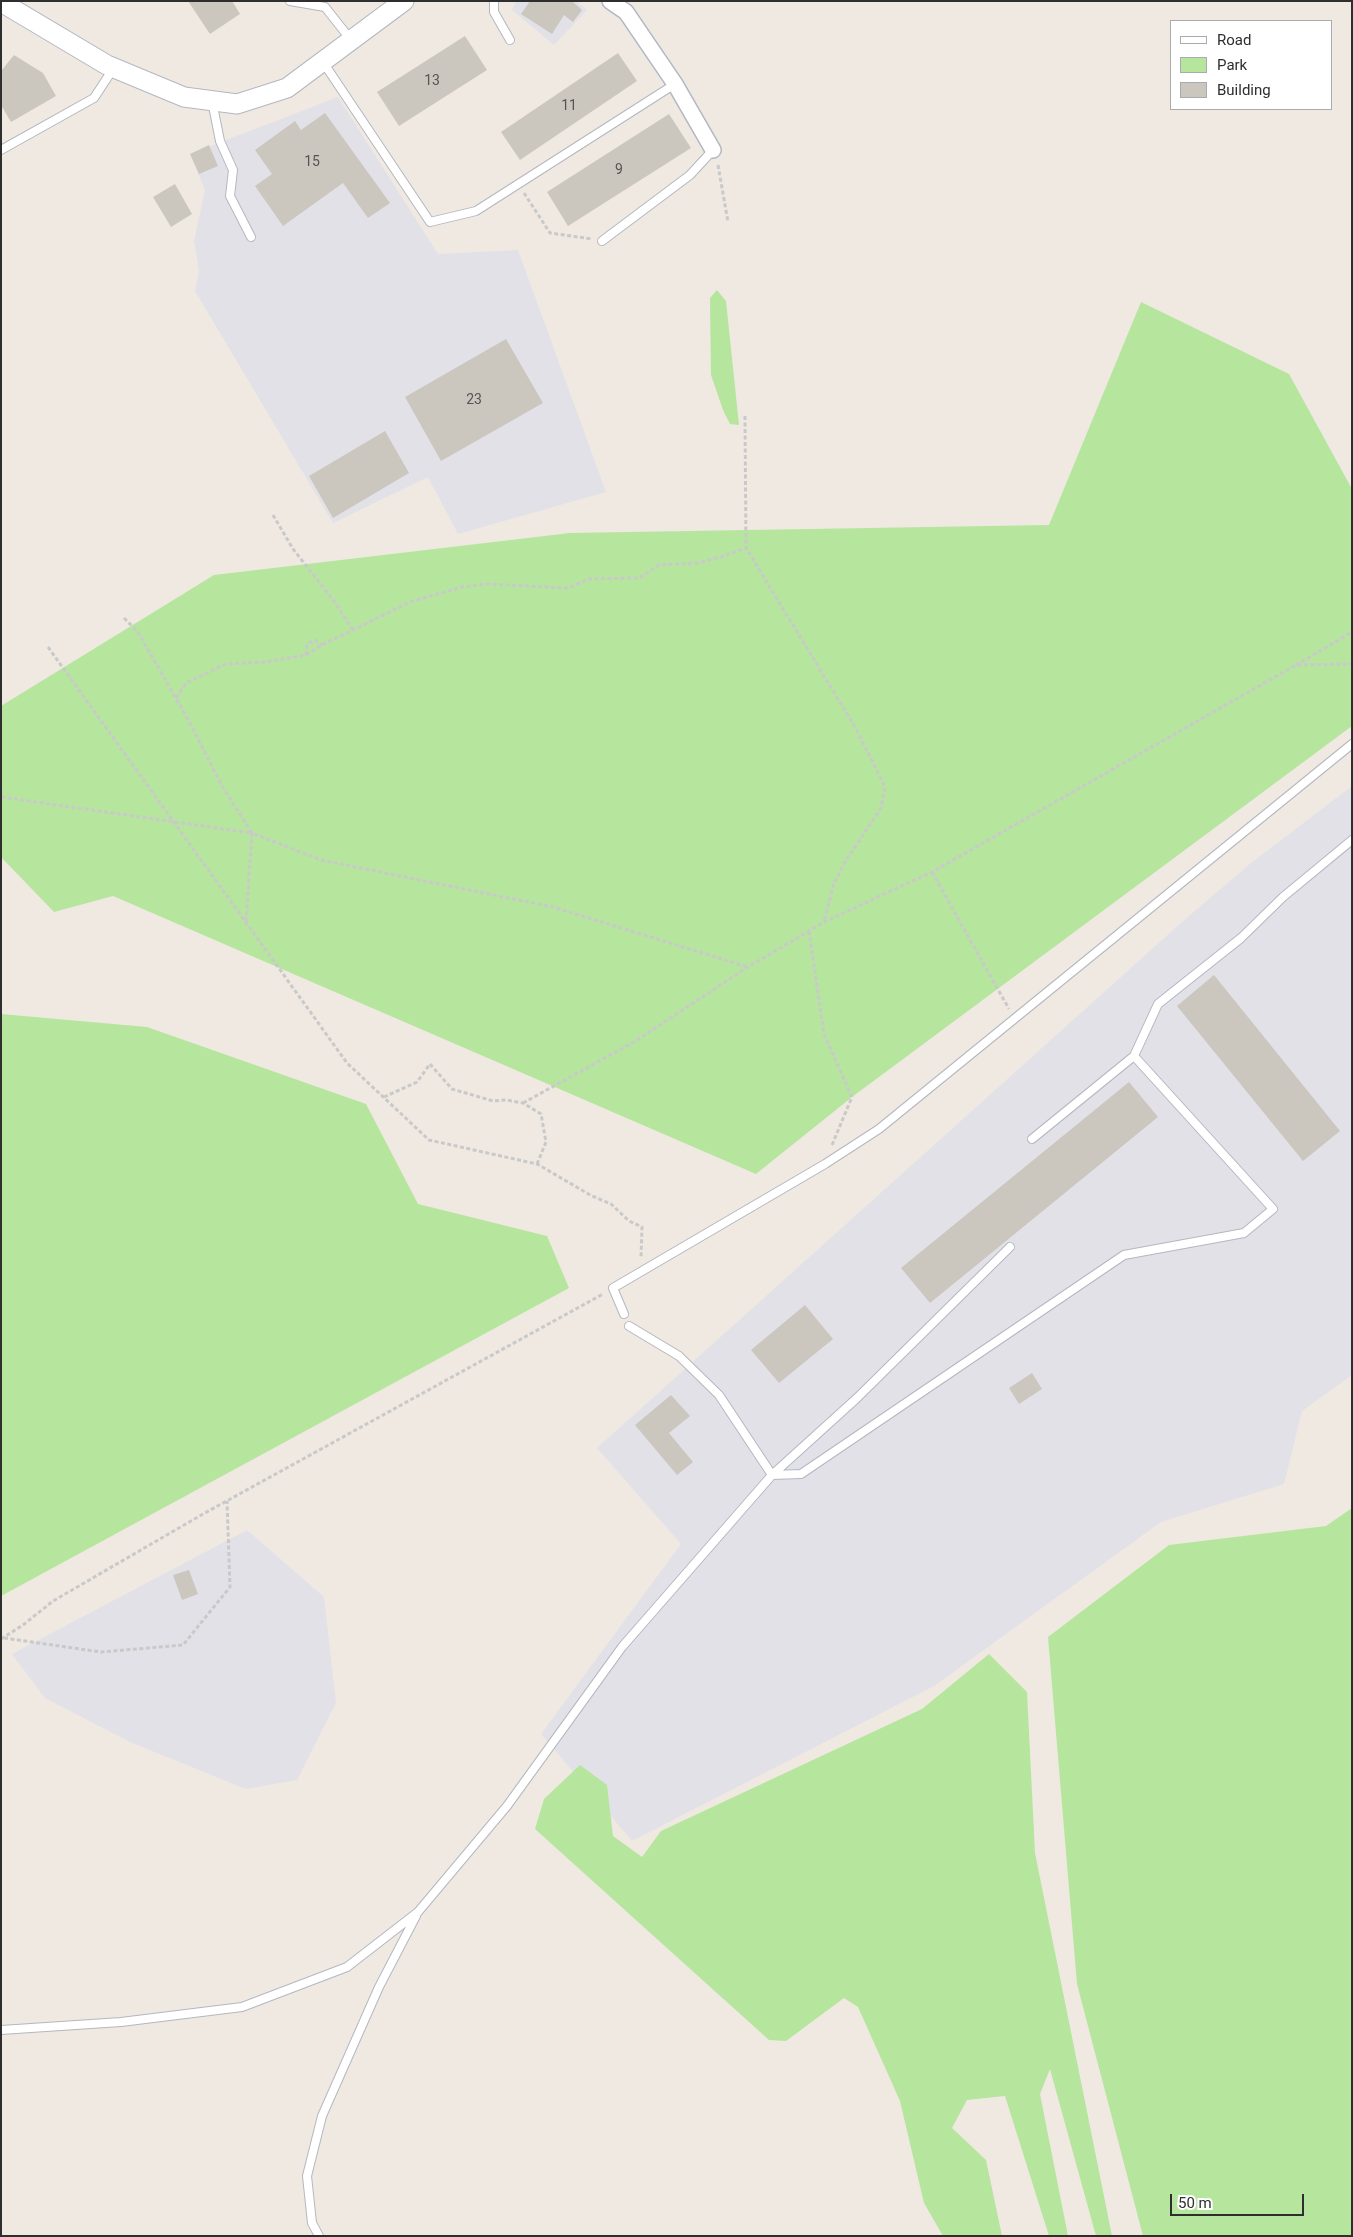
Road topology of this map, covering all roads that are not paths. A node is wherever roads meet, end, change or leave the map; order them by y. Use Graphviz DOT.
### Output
graph roads {
  1 [pos="290,1"];
  2 [pos="404,1"];
  3 [pos="494,1"];
  4 [pos="610,1"];
  5 [pos="1,2"];
  6 [pos="351,40"];
  7 [pos="510,40"];
  8 [pos="323,62"];
  9 [pos="114,67"];
  10 [pos="675,84"];
  11 [pos="212,101"];
  12 [pos="1,150"];
  13 [pos="713,150"];
  14 [pos="251,237"];
  15 [pos="602,240"];
  16 [pos="1352,744"];
  17 [pos="1352,840"];
  18 [pos="1134,1056"];
  19 [pos="1032,1139"];
  20 [pos="1010,1247"];
  21 [pos="624,1314"];
  22 [pos="629,1326"];
  23 [pos="772,1475"];
  24 [pos="418,1912"];
  25 [pos="1,2030"];
  26 [pos="319,2236"];
  1 -- 6 [label="lane"];
  2 -- 6 [label="street"];
  3 -- 7 [label="lane"];
  4 -- 10 [label="street"];
  5 -- 9 [label="street"];
  6 -- 8 [label="street"];
  8 -- 10 [label="lane"];
  8 -- 11 [label="street"];
  9 -- 11 [label="street"];
  9 -- 12 [label="lane"];
  10 -- 13 [label="street"];
  11 -- 14 [label="lane"];
  13 -- 15 [label="lane"];
  16 -- 21 [label="lane"];
  17 -- 18 [label="lane"];
  18 -- 19 [label="lane"];
  18 -- 23 [label="lane"];
  20 -- 23 [label="lane"];
  22 -- 23 [label="lane"];
  23 -- 24 [label="lane"];
  24 -- 25 [label="lane"];
  24 -- 26 [label="lane"];
}
